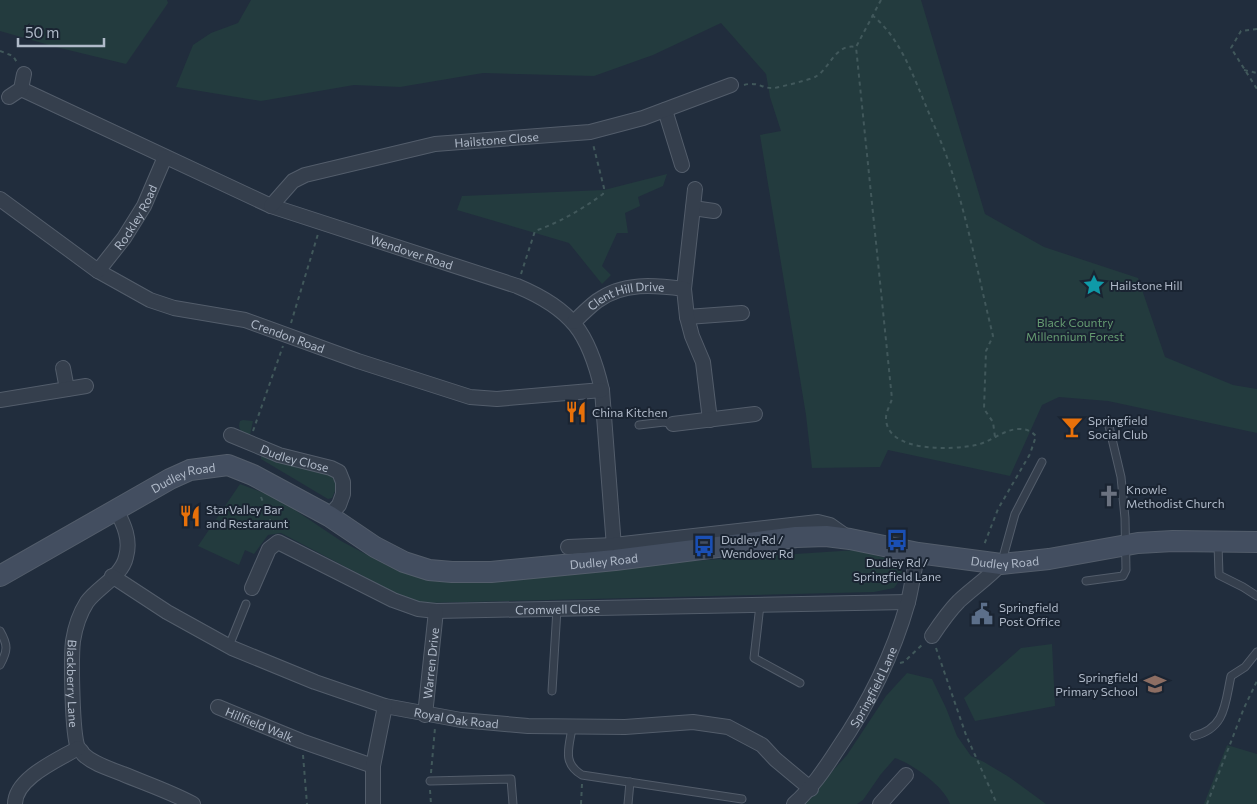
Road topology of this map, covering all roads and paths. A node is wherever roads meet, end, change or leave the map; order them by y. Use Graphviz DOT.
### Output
graph roads {
  1 [pos="880,0"];
  2 [pos="872,15"];
  3 [pos="1257,29"];
  4 [pos="856,46"];
  5 [pos="0,51"];
  6 [pos="13,56"];
  7 [pos="1244,70"];
  8 [pos="1257,73"];
  9 [pos="24,74"];
  10 [pos="731,85"];
  11 [pos="1257,89"];
  12 [pos="665,110"];
  13 [pos="590,132"];
  14 [pos="165,157"];
  15 [pos="682,165"];
  16 [pos="695,189"];
  17 [pos="0,200"];
  18 [pos="271,206"];
  19 [pos="693,208"];
  20 [pos="714,212"];
  21 [pos="98,271"];
  22 [pos="518,286"];
  23 [pos="684,289"];
  24 [pos="742,312"];
  25 [pos="687,317"];
  26 [pos="574,322"];
  27 [pos="63,368"];
  28 [pos="86,386"];
  29 [pos="67,389"];
  30 [pos="602,390"];
  31 [pos="0,400"];
  32 [pos="755,414"];
  33 [pos="710,420"];
  34 [pos="672,424"];
  35 [pos="639,425"];
  36 [pos="1109,426"];
  37 [pos="231,435"];
  38 [pos="995,437"];
  39 [pos="1042,462"];
  40 [pos="253,475"];
  41 [pos="116,510"];
  42 [pos="329,516"];
  43 [pos="1218,541"];
  44 [pos="278,542"];
  45 [pos="1257,542"];
  46 [pos="1126,545"];
  47 [pos="568,546"];
  48 [pos="615,552"];
  49 [pos="918,553"];
  50 [pos="978,561"];
  51 [pos="1001,564"];
  52 [pos="1,572"];
  53 [pos="112,576"];
  54 [pos="1086,581"];
  55 [pos="252,588"];
  56 [pos="1257,596"];
  57 [pos="908,602"];
  58 [pos="246,604"];
  59 [pos="760,605"];
  60 [pos="557,609"];
  61 [pos="436,611"];
  62 [pos="0,631"];
  63 [pos="932,636"];
  64 [pos="229,646"];
  65 [pos="1257,652"];
  66 [pos="886,662"];
  67 [pos="0,665"];
  68 [pos="1257,681"];
  69 [pos="800,684"];
  70 [pos="552,691"];
  71 [pos="385,706"];
  72 [pos="218,707"];
  73 [pos="426,715"];
  74 [pos="572,728"];
  75 [pos="1194,736"];
  76 [pos="301,740"];
  77 [pos="78,748"];
  78 [pos="373,766"];
  79 [pos="582,775"];
  80 [pos="906,775"];
  81 [pos="430,781"];
  82 [pos="630,782"];
  83 [pos="810,789"];
  84 [pos="742,799"];
  85 [pos="729,800"];
  86 [pos="15,804"];
  87 [pos="193,804"];
  88 [pos="307,804"];
  89 [pos="372,804"];
  90 [pos="431,804"];
  91 [pos="513,804"];
  92 [pos="581,804"];
  93 [pos="628,804"];
  94 [pos="794,804"];
  95 [pos="880,804"];
  96 [pos="997,804"];
  97 [pos="1207,804"];
  1 -- 2 [label="path"];
  2 -- 4 [label="path"];
  2 -- 38 [label="path"];
  3 -- 7 [label="path"];
  4 -- 10 [label="path"];
  4 -- 38 [label="path"];
  5 -- 6 [label="path"];
  7 -- 8 [label="path"];
  7 -- 11 [label="path"];
  9 -- 14 [label="street, Wendover Road"];
  10 -- 12 [label="street, Hailstone Close"];
  12 -- 13 [label="street, Hailstone Close"];
  12 -- 15 [label="street"];
  13 -- 18 [label="street, Hailstone Close"];
  13 -- 22 [label="path"];
  14 -- 18 [label="street, Wendover Road"];
  14 -- 21 [label="street, Rockley Road"];
  16 -- 19 [label="street, Clent Hill Drive"];
  17 -- 21 [label="street, Crendon Road"];
  18 -- 22 [label="street, Wendover Road"];
  19 -- 20 [label="street"];
  19 -- 23 [label="street, Clent Hill Drive"];
  21 -- 30 [label="street, Crendon Road"];
  22 -- 26 [label="street, Wendover Road"];
  23 -- 25 [label="street, Clent Hill Drive"];
  23 -- 26 [label="street, Clent Hill Drive"];
  24 -- 25 [label="street"];
  25 -- 33 [label="street, Clent Hill Drive"];
  26 -- 30 [label="street, Wendover Road"];
  27 -- 29 [label="street"];
  28 -- 29 [label="street"];
  29 -- 31 [label="street"];
  30 -- 48 [label="street, Wendover Road"];
  32 -- 33 [label="street"];
  33 -- 34 [label="street"];
  34 -- 35 [label="lane"];
  36 -- 46 [label="lane"];
  37 -- 42 [label="street, Dudley Close"];
  38 -- 50 [label="path"];
  39 -- 51 [label="lane"];
  40 -- 41 [label="main road, Dudley Road"];
  40 -- 42 [label="main road, Dudley Road"];
  40 -- 44 [label="path"];
  41 -- 52 [label="main road, Dudley Road"];
  41 -- 53 [label="street, Blackberry Lane"];
  42 -- 48 [label="main road, Dudley Road"];
  43 -- 45 [label="main road, Dudley Road"];
  43 -- 46 [label="main road, Dudley Road"];
  43 -- 56 [label="lane"];
  44 -- 55 [label="street"];
  44 -- 61 [label="street, Cromwell Close"];
  46 -- 51 [label="main road, Dudley Road"];
  46 -- 54 [label="lane"];
  47 -- 48 [label="street"];
  48 -- 49 [label="main road, Dudley Road"];
  49 -- 50 [label="main road, Dudley Road"];
  49 -- 57 [label="street, Springfield Lane"];
  50 -- 51 [label="main road, Dudley Road"];
  51 -- 63 [label="street"];
  53 -- 64 [label="street, Royal Oak Road"];
  53 -- 77 [label="street, Blackberry Lane"];
  57 -- 59 [label="street, Cromwell Close"];
  57 -- 66 [label="street, Springfield Lane"];
  58 -- 64 [label="lane"];
  59 -- 60 [label="street, Cromwell Close"];
  59 -- 69 [label="lane"];
  60 -- 61 [label="street, Cromwell Close"];
  60 -- 70 [label="lane"];
  61 -- 73 [label="street, Warren Drive"];
  62 -- 67 [label="lane"];
  63 -- 66 [label="path"];
  63 -- 96 [label="path"];
  64 -- 71 [label="street, Royal Oak Road"];
  65 -- 75 [label="lane"];
  66 -- 83 [label="street, Springfield Lane"];
  68 -- 97 [label="path"];
  71 -- 73 [label="street, Royal Oak Road"];
  71 -- 78 [label="street"];
  72 -- 76 [label="street, Hillfield Walk"];
  73 -- 74 [label="street, Royal Oak Road"];
  73 -- 81 [label="path"];
  74 -- 79 [label="lane"];
  74 -- 83 [label="street, Royal Oak Road"];
  76 -- 78 [label="street, Hillfield Walk"];
  76 -- 88 [label="path, Hillfield Walk"];
  77 -- 86 [label="street"];
  77 -- 87 [label="street"];
  78 -- 89 [label="street"];
  79 -- 82 [label="lane"];
  79 -- 92 [label="path"];
  80 -- 95 [label="street"];
  81 -- 90 [label="path"];
  81 -- 91 [label="lane"];
  82 -- 85 [label="lane"];
  82 -- 93 [label="lane"];
  83 -- 94 [label="street, Springfield Lane"];
  84 -- 85 [label="lane"];
}
